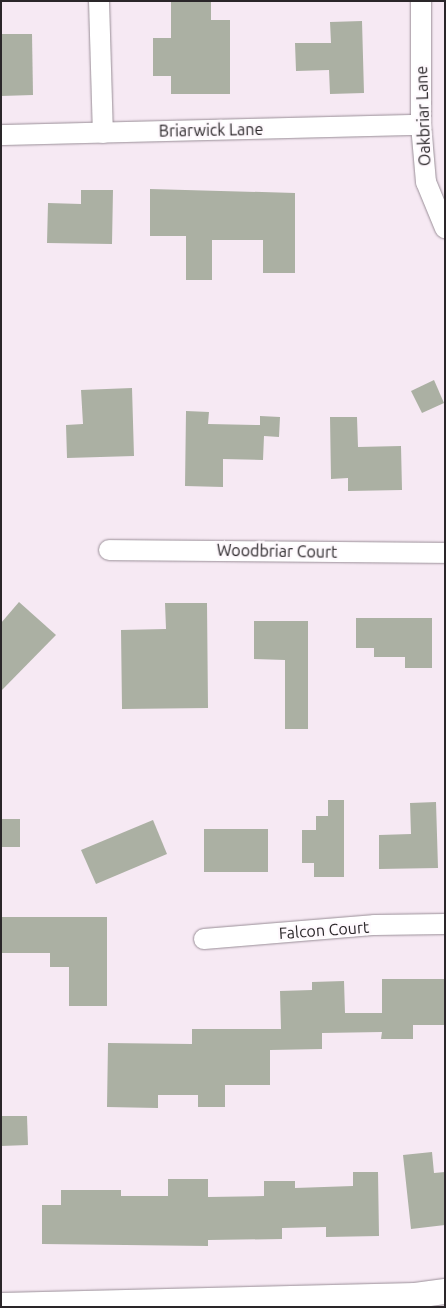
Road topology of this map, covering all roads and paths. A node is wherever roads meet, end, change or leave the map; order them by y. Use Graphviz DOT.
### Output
graph roads {
  1 [pos="99,1"];
  2 [pos="421,1"];
  3 [pos="421,125"];
  4 [pos="102,133"];
  5 [pos="1,136"];
  6 [pos="445,228"];
  7 [pos="109,550"];
  8 [pos="445,553"];
  9 [pos="445,924"];
  10 [pos="204,939"];
  11 [pos="445,1291"];
  12 [pos="211,1304"];
  13 [pos="1,1305"];
  1 -- 4 [label="street"];
  2 -- 3 [label="street, Oakbriar Lane"];
  3 -- 4 [label="street, Briarwick Lane"];
  3 -- 6 [label="street, Oakbriar Lane"];
  4 -- 5 [label="street, Briarwick Lane"];
  7 -- 8 [label="street, Woodbriar Court"];
  9 -- 10 [label="street, Falcon Court"];
  11 -- 12 [label="street"];
  12 -- 13 [label="street"];
}
